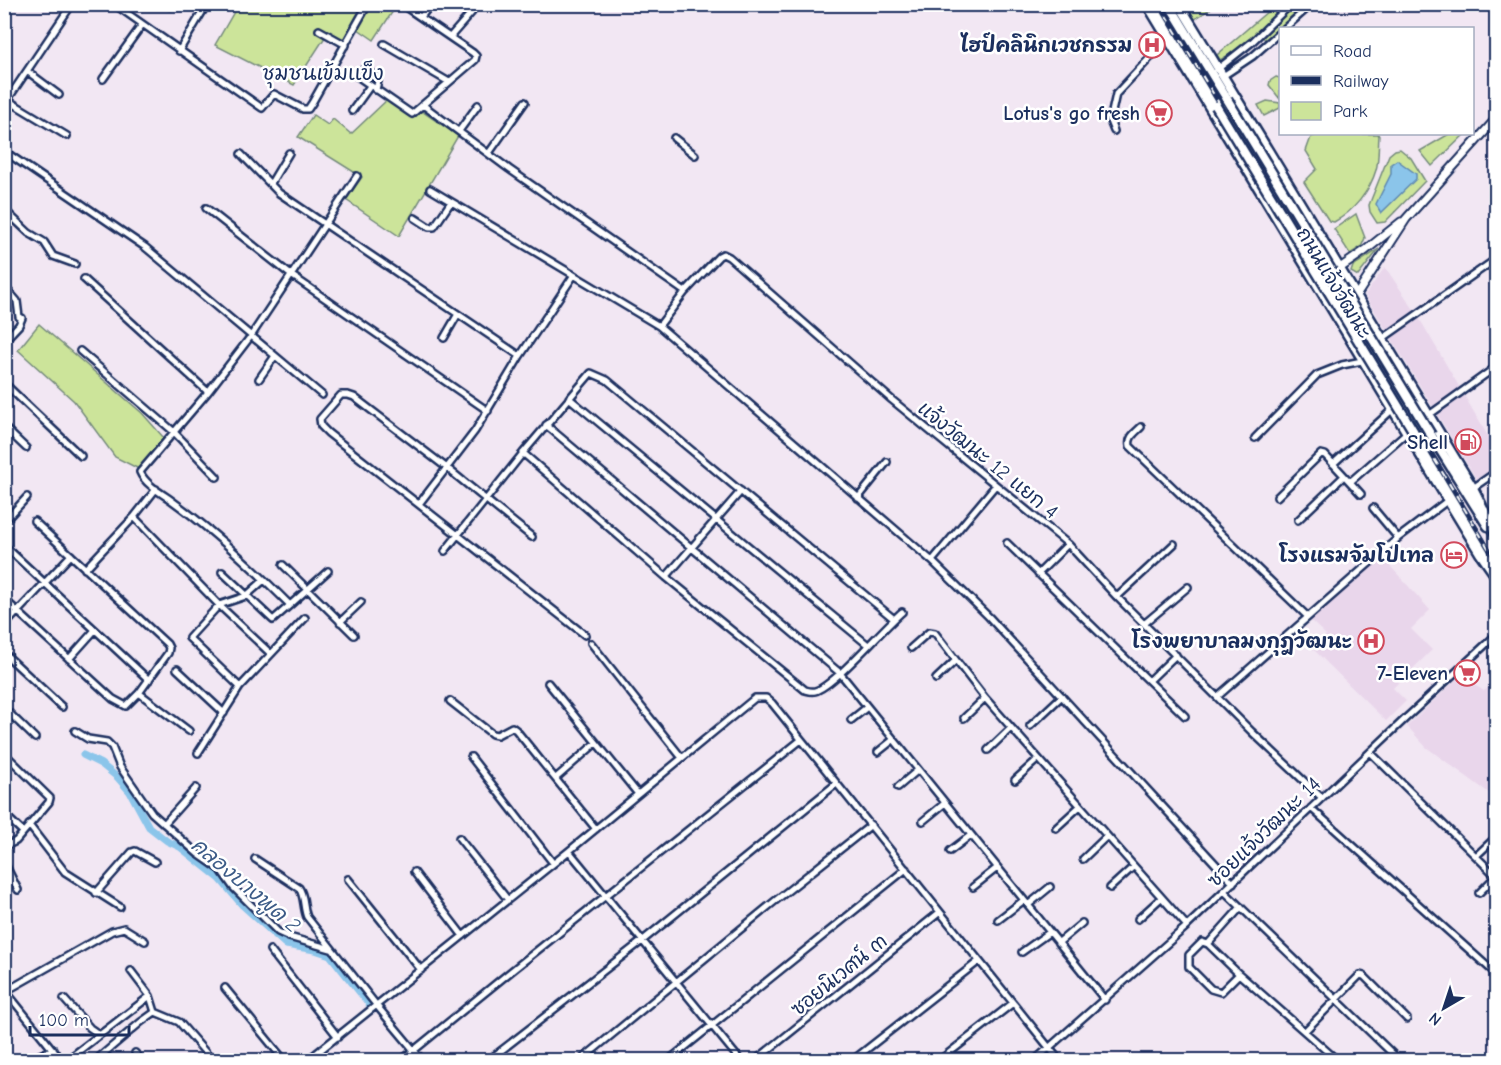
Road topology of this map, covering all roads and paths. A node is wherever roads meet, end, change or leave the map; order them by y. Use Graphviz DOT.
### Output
graph roads {
  1 [pos="72,4"];
  2 [pos="114,4"];
  3 [pos="207,4"];
  4 [pos="368,4"];
  5 [pos="431,4"];
  6 [pos="1147,4"];
  7 [pos="1154,4"];
  8 [pos="1169,4"];
  9 [pos="1179,4"];
  10 [pos="1291,4"];
  11 [pos="1312,4"];
  12 [pos="1304,7"];
  13 [pos="407,8"];
  14 [pos="472,12"];
  15 [pos="420,17"];
  16 [pos="142,25"];
  17 [pos="1286,27"];
  18 [pos="319,30"];
  19 [pos="1279,34"];
  20 [pos="450,37"];
  21 [pos="1168,41"];
  22 [pos="384,44"];
  23 [pos="346,45"];
  24 [pos="179,51"];
  25 [pos="363,69"];
  26 [pos="27,71"];
  27 [pos="1221,72"];
  28 [pos="357,76"];
  29 [pos="103,79"];
  30 [pos="449,82"];
  31 [pos="370,86"];
  32 [pos="376,90"];
  33 [pos="59,96"];
  34 [pos="6,101"];
  35 [pos="525,102"];
  36 [pos="423,105"];
  37 [pos="478,105"];
  38 [pos="352,111"];
  39 [pos="1497,119"];
  40 [pos="1114,130"];
  41 [pos="459,131"];
  42 [pos="67,136"];
  43 [pos="674,138"];
  44 [pos="4,151"];
  45 [pos="289,153"];
  46 [pos="489,153"];
  47 [pos="241,154"];
  48 [pos="695,155"];
  49 [pos="357,176"];
  50 [pos="271,183"];
  51 [pos="429,189"];
  52 [pos="451,202"];
  53 [pos="206,208"];
  54 [pos="6,214"];
  55 [pos="415,218"];
  56 [pos="1406,219"];
  57 [pos="324,225"];
  58 [pos="1323,239"];
  59 [pos="1296,252"];
  60 [pos="1497,259"];
  61 [pos="75,264"];
  62 [pos="1340,268"];
  63 [pos="291,275"];
  64 [pos="573,275"];
  65 [pos="84,279"];
  66 [pos="1315,283"];
  67 [pos="4,286"];
  68 [pos="685,292"];
  69 [pos="1356,296"];
  70 [pos="1364,309"];
  71 [pos="458,315"];
  72 [pos="1341,325"];
  73 [pos="659,326"];
  74 [pos="251,336"];
  75 [pos="444,338"];
  76 [pos="1383,339"];
  77 [pos="4,341"];
  78 [pos="80,351"];
  79 [pos="275,356"];
  80 [pos="520,356"];
  81 [pos="1362,361"];
  82 [pos="1497,367"];
  83 [pos="259,379"];
  84 [pos="4,383"];
  85 [pos="208,392"];
  86 [pos="322,394"];
  87 [pos="569,398"];
  88 [pos="1392,410"];
  89 [pos="488,411"];
  90 [pos="1429,415"];
  91 [pos="546,425"];
  92 [pos="4,427"];
  93 [pos="1141,427"];
  94 [pos="173,431"];
  95 [pos="1406,433"];
  96 [pos="1255,438"];
  97 [pos="26,448"];
  98 [pos="523,453"];
  99 [pos="81,456"];
  100 [pos="887,462"];
  101 [pos="1333,464"];
  102 [pos="447,468"];
  103 [pos="1497,472"];
  104 [pos="1344,476"];
  105 [pos="217,477"];
  106 [pos="1350,482"];
  107 [pos="995,486"];
  108 [pos="1473,488"];
  109 [pos="156,489"];
  110 [pos="741,491"];
  111 [pos="1361,494"];
  112 [pos="27,497"];
  113 [pos="1277,497"];
  114 [pos="858,498"];
  115 [pos="486,501"];
  116 [pos="1448,501"];
  117 [pos="419,504"];
  118 [pos="1373,508"];
  119 [pos="134,517"];
  120 [pos="717,519"];
  121 [pos="1298,520"];
  122 [pos="34,521"];
  123 [pos="4,522"];
  124 [pos="458,534"];
  125 [pos="1497,534"];
  126 [pos="532,537"];
  127 [pos="1398,538"];
  128 [pos="1497,539"];
  129 [pos="1007,543"];
  130 [pos="1068,544"];
  131 [pos="1174,544"];
  132 [pos="692,547"];
  133 [pos="7,548"];
  134 [pos="445,551"];
  135 [pos="71,555"];
  136 [pos="932,561"];
  137 [pos="283,565"];
  138 [pos="86,569"];
  139 [pos="328,571"];
  140 [pos="222,572"];
  141 [pos="1038,574"];
  142 [pos="1497,574"];
  143 [pos="666,577"];
  144 [pos="264,580"];
  145 [pos="45,583"];
  146 [pos="1188,587"];
  147 [pos="307,591"];
  148 [pos="246,596"];
  149 [pos="1117,597"];
  150 [pos="4,599"];
  151 [pos="361,602"];
  152 [pos="219,605"];
  153 [pos="290,605"];
  154 [pos="18,612"];
  155 [pos="902,612"];
  156 [pos="1308,616"];
  157 [pos="305,618"];
  158 [pos="894,619"];
  159 [pos="340,622"];
  160 [pos="1144,624"];
  161 [pos="4,627"];
  162 [pos="95,630"];
  163 [pos="1497,634"];
  164 [pos="354,635"];
  165 [pos="585,635"];
  166 [pos="591,643"];
  167 [pos="868,645"];
  168 [pos="911,648"];
  169 [pos="4,653"];
  170 [pos="271,654"];
  171 [pos="1176,655"];
  172 [pos="69,659"];
  173 [pos="955,661"];
  174 [pos="177,669"];
  175 [pos="840,673"];
  176 [pos="936,679"];
  177 [pos="149,680"];
  178 [pos="1150,680"];
  179 [pos="548,683"];
  180 [pos="240,687"];
  181 [pos="139,693"];
  182 [pos="1062,696"];
  183 [pos="1217,697"];
  184 [pos="985,698"];
  185 [pos="450,701"];
  186 [pos="62,707"];
  187 [pos="4,708"];
  188 [pos="867,708"];
  189 [pos="224,713"];
  190 [pos="1185,716"];
  191 [pos="963,718"];
  192 [pos="851,720"];
  193 [pos="1030,726"];
  194 [pos="1011,728"];
  195 [pos="75,731"];
  196 [pos="189,731"];
  197 [pos="35,738"];
  198 [pos="801,740"];
  199 [pos="893,740"];
  200 [pos="596,743"];
  201 [pos="988,750"];
  202 [pos="878,752"];
  203 [pos="1370,752"];
  204 [pos="4,753"];
  205 [pos="198,753"];
  206 [pos="471,757"];
  207 [pos="682,758"];
  208 [pos="1038,759"];
  209 [pos="918,770"];
  210 [pos="556,778"];
  211 [pos="1015,780"];
  212 [pos="836,784"];
  213 [pos="898,787"];
  214 [pos="195,788"];
  215 [pos="638,794"];
  216 [pos="1322,798"];
  217 [pos="945,803"];
  218 [pos="1079,807"];
  219 [pos="1311,808"];
  220 [pos="4,814"];
  221 [pos="923,821"];
  222 [pos="164,824"];
  223 [pos="29,825"];
  224 [pos="871,825"];
  225 [pos="1056,828"];
  226 [pos="596,829"];
  227 [pos="24,832"];
  228 [pos="971,835"];
  229 [pos="1106,837"];
  230 [pos="459,838"];
  231 [pos="1493,840"];
  232 [pos="4,847"];
  233 [pos="569,851"];
  234 [pos="950,852"];
  235 [pos="1476,856"];
  236 [pos="255,859"];
  237 [pos="1083,859"];
  238 [pos="4,862"];
  239 [pos="155,862"];
  240 [pos="553,863"];
  241 [pos="1133,867"];
  242 [pos="997,868"];
  243 [pos="906,869"];
  244 [pos="414,872"];
  245 [pos="1496,876"];
  246 [pos="348,879"];
  247 [pos="1233,883"];
  248 [pos="973,887"];
  249 [pos="1050,887"];
  250 [pos="1110,888"];
  251 [pos="18,890"];
  252 [pos="1224,891"];
  253 [pos="96,892"];
  254 [pos="1479,893"];
  255 [pos="607,895"];
  256 [pos="1161,898"];
  257 [pos="508,900"];
  258 [pos="1026,903"];
  259 [pos="120,907"];
  260 [pos="1241,907"];
  261 [pos="940,912"];
  262 [pos="998,920"];
  263 [pos="1138,920"];
  264 [pos="1082,923"];
  265 [pos="1187,927"];
  266 [pos="1050,932"];
  267 [pos="463,936"];
  268 [pos="145,941"];
  269 [pos="642,941"];
  270 [pos="1058,943"];
  271 [pos="1208,944"];
  272 [pos="331,949"];
  273 [pos="270,950"];
  274 [pos="1022,952"];
  275 [pos="979,961"];
  276 [pos="422,970"];
  277 [pos="131,971"];
  278 [pos="1239,974"];
  279 [pos="1497,974"];
  280 [pos="677,982"];
  281 [pos="225,988"];
  282 [pos="5,990"];
  283 [pos="150,996"];
  284 [pos="64,999"];
  285 [pos="1336,999"];
  286 [pos="1105,1000"];
  287 [pos="1013,1003"];
  288 [pos="376,1006"];
  289 [pos="155,1012"];
  290 [pos="1407,1019"];
  291 [pos="711,1026"];
  292 [pos="1305,1031"];
  293 [pos="100,1035"];
  294 [pos="338,1037"];
  295 [pos="1050,1048"];
  296 [pos="53,1049"];
  297 [pos="414,1050"];
  298 [pos="135,1053"];
  299 [pos="30,1060"];
  300 [pos="61,1060"];
  301 [pos="67,1060"];
  302 [pos="96,1060"];
  303 [pos="141,1060"];
  304 [pos="212,1060"];
  305 [pos="284,1060"];
  306 [pos="308,1060"];
  307 [pos="402,1060"];
  308 [pos="422,1060"];
  309 [pos="489,1060"];
  310 [pos="581,1060"];
  311 [pos="669,1060"];
  312 [pos="740,1060"];
  313 [pos="756,1060"];
  314 [pos="853,1060"];
  315 [pos="940,1060"];
  316 [pos="1035,1060"];
  317 [pos="1059,1060"];
  318 [pos="1337,1060"];
  319 [pos="1399,1060"];
  1 -- 26 [label="street"];
  2 -- 16 [label="street"];
  3 -- 24 [label="street"];
  4 -- 23 [label="street"];
  5 -- 15 [label="street"];
  6 -- 21 [label="main road, ถนนแจ้งวัฒนะ"];
  7 -- 142 [label="main road, ถนนแจ้งวัฒนะ, bridge"];
  8 -- 128 [label="main road, ถนนแจ้งวัฒนะ, bridge"];
  9 -- 27 [label="main road, ถนนแจ้งวัฒนะ"];
  10 -- 27 [label="street"];
  11 -- 12 [label="street"];
  12 -- 17 [label="street"];
  13 -- 15 [label="street"];
  14 -- 20 [label="street"];
  15 -- 20 [label="street"];
  16 -- 24 [label="street"];
  16 -- 29 [label="street"];
  18 -- 23 [label="street"];
  19 -- 27 [label="street"];
  20 -- 30 [label="street"];
  21 -- 40 [label="street"];
  21 -- 59 [label="main road, ถนนแจ้งวัฒนะ"];
  22 -- 30 [label="street"];
  23 -- 24 [label="street"];
  25 -- 32 [label="street"];
  26 -- 33 [label="street"];
  26 -- 34 [label="street"];
  27 -- 58 [label="main road, ถนนแจ้งวัฒนะ"];
  28 -- 31 [label="street"];
  30 -- 36 [label="street"];
  31 -- 32 [label="street"];
  31 -- 38 [label="street"];
  32 -- 36 [label="street"];
  34 -- 42 [label="street"];
  35 -- 46 [label="street"];
  36 -- 41 [label="street"];
  37 -- 41 [label="street"];
  39 -- 56 [label="street"];
  41 -- 46 [label="street"];
  43 -- 48 [label="street"];
  44 -- 74 [label="street"];
  45 -- 50 [label="street"];
  46 -- 68 [label="street"];
  47 -- 50 [label="street"];
  49 -- 57 [label="street"];
  50 -- 57 [label="street"];
  51 -- 52 [label="street"];
  52 -- 55 [label="street"];
  52 -- 64 [label="street"];
  53 -- 63 [label="street"];
  54 -- 61 [label="street"];
  56 -- 62 [label="street"];
  56 -- 69 [label="street"];
  57 -- 63 [label="street"];
  57 -- 71 [label="street"];
  58 -- 59 [label="main road"];
  58 -- 62 [label="main road, ถนนแจ้งวัฒนะ"];
  59 -- 66 [label="main road, ถนนแจ้งวัฒนะ"];
  60 -- 76 [label="street"];
  62 -- 66 [label="main road"];
  62 -- 69 [label="main road, ถนนแจ้งวัฒนะ"];
  63 -- 74 [label="street"];
  63 -- 89 [label="street"];
  64 -- 73 [label="street"];
  64 -- 80 [label="street"];
  65 -- 85 [label="street"];
  66 -- 72 [label="main road, ถนนแจ้งวัฒนะ"];
  67 -- 77 [label="street"];
  68 -- 73 [label="street"];
  68 -- 107 [label="street, แจ้งวัฒนะ 12 แยก 4"];
  69 -- 70 [label="main road, ถนนแจ้งวัฒนะ"];
  70 -- 72 [label="main road"];
  70 -- 76 [label="main road, ถนนแจ้งวัฒนะ"];
  71 -- 75 [label="street"];
  71 -- 80 [label="street"];
  72 -- 81 [label="main road, ถนนแจ้งวัฒนะ"];
  73 -- 114 [label="street"];
  74 -- 79 [label="street"];
  74 -- 85 [label="street"];
  76 -- 90 [label="main road, ถนนแจ้งวัฒนะ"];
  78 -- 94 [label="street"];
  79 -- 83 [label="street"];
  79 -- 86 [label="street"];
  80 -- 89 [label="street"];
  81 -- 88 [label="main road, ถนนแจ้งวัฒนะ"];
  81 -- 96 [label="street"];
  82 -- 90 [label="street"];
  84 -- 99 [label="street"];
  85 -- 94 [label="street"];
  87 -- 91 [label="street"];
  87 -- 110 [label="street"];
  87 -- 120 [label="street"];
  88 -- 95 [label="main road, ถนนแจ้งวัฒนะ"];
  88 -- 101 [label="street"];
  89 -- 102 [label="street"];
  90 -- 108 [label="main road, ถนนแจ้งวัฒนะ"];
  91 -- 98 [label="street"];
  91 -- 132 [label="street"];
  92 -- 97 [label="street"];
  93 -- 156 [label="street"];
  94 -- 105 [label="street"];
  94 -- 109 [label="street"];
  95 -- 106 [label="street"];
  95 -- 116 [label="main road, ถนนแจ้งวัฒนะ"];
  98 -- 115 [label="street"];
  98 -- 143 [label="street"];
  100 -- 114 [label="street"];
  101 -- 104 [label="street"];
  101 -- 113 [label="street"];
  102 -- 115 [label="street"];
  102 -- 117 [label="street"];
  102 -- 117 [label="street"];
  103 -- 108 [label="street"];
  104 -- 106 [label="street"];
  104 -- 121 [label="street"];
  106 -- 111 [label="street"];
  107 -- 130 [label="street, แจ้งวัฒนะ 12 แยก 4"];
  107 -- 136 [label="street"];
  108 -- 125 [label="main road, ถนนแจ้งวัฒนะ"];
  109 -- 119 [label="street"];
  109 -- 144 [label="street"];
  110 -- 120 [label="street"];
  110 -- 158 [label="street"];
  112 -- 123 [label="street"];
  114 -- 136 [label="street"];
  115 -- 124 [label="street"];
  115 -- 126 [label="street"];
  116 -- 127 [label="street"];
  116 -- 142 [label="main road, ถนนแจ้งวัฒนะ"];
  117 -- 124 [label="street"];
  118 -- 127 [label="street"];
  119 -- 138 [label="street"];
  119 -- 152 [label="street"];
  120 -- 132 [label="street"];
  120 -- 167 [label="street"];
  122 -- 135 [label="street"];
  124 -- 134 [label="street"];
  124 -- 165 [label="street"];
  127 -- 156 [label="street"];
  129 -- 141 [label="street"];
  130 -- 141 [label="street"];
  130 -- 149 [label="street, แจ้งวัฒนะ 12 แยก 4"];
  131 -- 149 [label="street"];
  132 -- 143 [label="street"];
  132 -- 175 [label="street"];
  133 -- 145 [label="street"];
  135 -- 138 [label="street"];
  135 -- 145 [label="street"];
  136 -- 182 [label="street"];
  137 -- 147 [label="street"];
  138 -- 177 [label="street"];
  139 -- 147 [label="street"];
  140 -- 148 [label="street"];
  141 -- 178 [label="street"];
  143 -- 175 [label="street"];
  144 -- 148 [label="street"];
  144 -- 153 [label="street"];
  145 -- 154 [label="street"];
  145 -- 162 [label="street"];
  146 -- 160 [label="street"];
  147 -- 153 [label="street"];
  147 -- 159 [label="street"];
  148 -- 152 [label="street"];
  148 -- 153 [label="street"];
  149 -- 160 [label="street, แจ้งวัฒนะ 12 แยก 4"];
  150 -- 154 [label="street"];
  151 -- 159 [label="street"];
  152 -- 170 [label="street"];
  152 -- 180 [label="street"];
  154 -- 161 [label="street"];
  154 -- 172 [label="street"];
  155 -- 158 [label="street"];
  156 -- 183 [label="street"];
  157 -- 170 [label="street"];
  158 -- 167 [label="street"];
  159 -- 164 [label="street"];
  160 -- 171 [label="street, แจ้งวัฒนะ 12 แยก 4"];
  162 -- 172 [label="street"];
  162 -- 177 [label="street"];
  163 -- 203 [label="street, ซอยแจ้งวัฒนะ 14"];
  166 -- 207 [label="street"];
  167 -- 175 [label="street"];
  168 -- 173 [label="street"];
  169 -- 186 [label="street"];
  170 -- 180 [label="street"];
  171 -- 178 [label="street"];
  171 -- 183 [label="street, แจ้งวัฒนะ 12 แยก 4"];
  172 -- 181 [label="street"];
  173 -- 176 [label="street"];
  173 -- 184 [label="street"];
  174 -- 189 [label="street"];
  175 -- 188 [label="street"];
  177 -- 181 [label="street"];
  178 -- 190 [label="street"];
  179 -- 200 [label="street"];
  180 -- 189 [label="street"];
  181 -- 196 [label="street"];
  182 -- 193 [label="street"];
  182 -- 247 [label="street"];
  183 -- 216 [label="street, แจ้งวัฒนะ 12 แยก 4"];
  184 -- 191 [label="street"];
  184 -- 194 [label="street"];
  185 -- 210 [label="street"];
  187 -- 197 [label="street"];
  188 -- 192 [label="street"];
  188 -- 199 [label="street"];
  189 -- 205 [label="street"];
  194 -- 201 [label="street"];
  194 -- 208 [label="street"];
  195 -- 222 [label="street"];
  198 -- 207 [label="street"];
  198 -- 212 [label="street"];
  198 -- 255 [label="street"];
  199 -- 202 [label="street"];
  199 -- 209 [label="street"];
  200 -- 210 [label="street"];
  200 -- 215 [label="street"];
  203 -- 216 [label="street, ซอยแจ้งวัฒนะ 14"];
  203 -- 235 [label="street"];
  204 -- 223 [label="street"];
  206 -- 240 [label="street"];
  207 -- 215 [label="street"];
  208 -- 211 [label="street"];
  208 -- 218 [label="street"];
  209 -- 213 [label="street"];
  209 -- 217 [label="street"];
  210 -- 226 [label="street"];
  212 -- 224 [label="street"];
  212 -- 269 [label="street"];
  214 -- 222 [label="street"];
  215 -- 226 [label="street"];
  216 -- 219 [label="street, ซอยแจ้งวัฒนะ 14"];
  217 -- 221 [label="street"];
  217 -- 228 [label="street"];
  218 -- 225 [label="street"];
  218 -- 229 [label="street"];
  219 -- 247 [label="street, ซอยแจ้งวัฒนะ 14"];
  219 -- 279 [label="street"];
  220 -- 227 [label="street"];
  222 -- 272 [label="street"];
  223 -- 227 [label="street"];
  223 -- 253 [label="street"];
  224 -- 243 [label="street"];
  224 -- 280 [label="street"];
  226 -- 233 [label="street"];
  227 -- 232 [label="street"];
  228 -- 234 [label="street"];
  228 -- 242 [label="street"];
  229 -- 237 [label="street"];
  229 -- 241 [label="street"];
  230 -- 257 [label="street"];
  231 -- 235 [label="street"];
  233 -- 240 [label="street"];
  233 -- 255 [label="street"];
  235 -- 245 [label="street"];
  236 -- 272 [label="street"];
  238 -- 251 [label="street"];
  239 -- 253 [label="street"];
  240 -- 257 [label="street"];
  241 -- 250 [label="street"];
  241 -- 256 [label="street"];
  242 -- 248 [label="street"];
  242 -- 258 [label="street"];
  243 -- 261 [label="street"];
  243 -- 291 [label="street"];
  244 -- 267 [label="street"];
  245 -- 254 [label="street"];
  246 -- 276 [label="street"];
  247 -- 252 [label="street, ซอยแจ้งวัฒนะ 14"];
  249 -- 258 [label="street"];
  252 -- 260 [label="street"];
  252 -- 265 [label="street, ซอยแจ้งวัฒนะ 14"];
  253 -- 259 [label="street"];
  255 -- 269 [label="street"];
  255 -- 297 [label="street"];
  256 -- 263 [label="street"];
  256 -- 265 [label="street"];
  257 -- 267 [label="street"];
  258 -- 262 [label="street"];
  258 -- 266 [label="street"];
  260 -- 271 [label="street"];
  260 -- 285 [label="street"];
  261 -- 275 [label="street"];
  261 -- 313 [label="street, ซอยนิเวศน์ ๓"];
  264 -- 270 [label="street"];
  265 -- 286 [label="street, ซอยแจ้งวัฒนะ 14"];
  266 -- 270 [label="street"];
  266 -- 274 [label="street"];
  267 -- 276 [label="street"];
  268 -- 282 [label="street"];
  269 -- 280 [label="street"];
  269 -- 309 [label="street"];
  270 -- 286 [label="street"];
  271 -- 278 [label="street"];
  271 -- 278 [label="street"];
  272 -- 288 [label="street"];
  273 -- 294 [label="street"];
  275 -- 287 [label="street"];
  275 -- 314 [label="street"];
  276 -- 288 [label="street"];
  277 -- 283 [label="street"];
  278 -- 292 [label="street"];
  280 -- 291 [label="street"];
  280 -- 310 [label="street"];
  281 -- 305 [label="street"];
  282 -- 296 [label="street"];
  283 -- 289 [label="street"];
  283 -- 293 [label="street"];
  284 -- 293 [label="street"];
  285 -- 290 [label="street"];
  285 -- 292 [label="street"];
  285 -- 319 [label="street"];
  286 -- 295 [label="street, ซอยแจ้งวัฒนะ 14"];
  287 -- 295 [label="street"];
  287 -- 315 [label="street"];
  288 -- 294 [label="street"];
  288 -- 297 [label="street"];
  289 -- 302 [label="street"];
  289 -- 304 [label="street"];
  291 -- 311 [label="street"];
  291 -- 312 [label="street"];
  292 -- 318 [label="street"];
  293 -- 301 [label="street"];
  294 -- 306 [label="street"];
  295 -- 316 [label="street, ซอยแจ้งวัฒนะ 14"];
  295 -- 317 [label="street"];
  296 -- 299 [label="street"];
  296 -- 300 [label="street"];
  297 -- 307 [label="street"];
  297 -- 308 [label="street"];
  298 -- 303 [label="street"];
}
